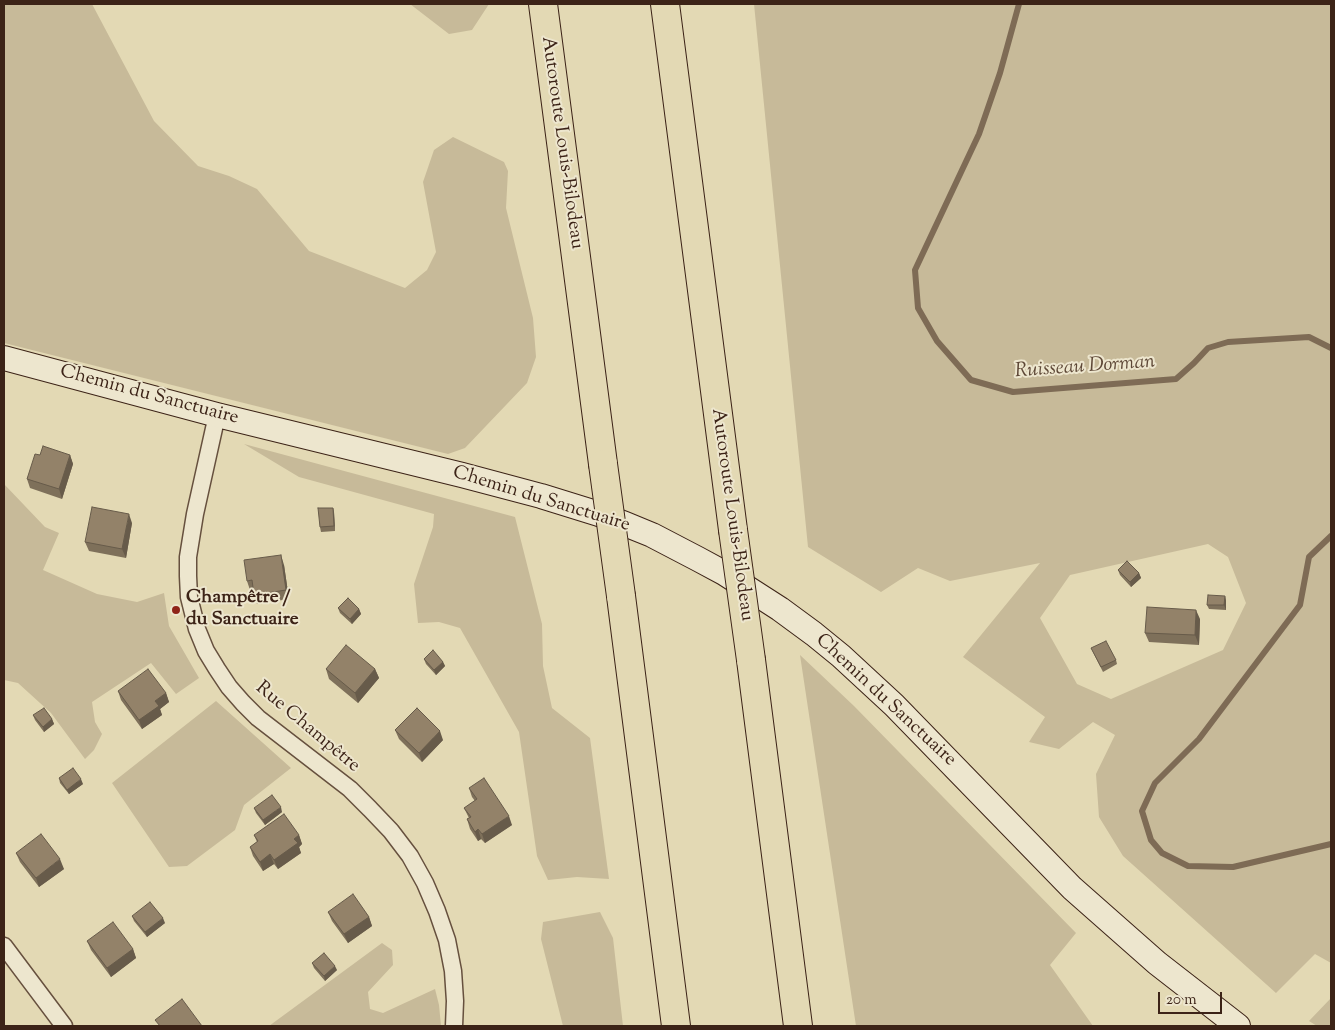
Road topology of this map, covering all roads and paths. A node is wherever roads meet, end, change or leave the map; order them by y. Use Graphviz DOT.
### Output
graph roads {
  1 [pos="543,4"];
  2 [pos="664,4"];
  3 [pos="4,358"];
  4 [pos="217,415"];
  5 [pos="4,946"];
  6 [pos="64,1026"];
  7 [pos="454,1026"];
  8 [pos="676,1026"];
  9 [pos="798,1026"];
  10 [pos="1238,1026"];
  1 -- 8 [label="highway, Autoroute Louis-Bilodeau, bridge"];
  2 -- 9 [label="highway, Autoroute Louis-Bilodeau, bridge"];
  3 -- 4 [label="street, Chemin du Sanctuaire"];
  4 -- 7 [label="street, Rue Champêtre"];
  4 -- 10 [label="street, Chemin du Sanctuaire"];
  5 -- 6 [label="street"];
}
